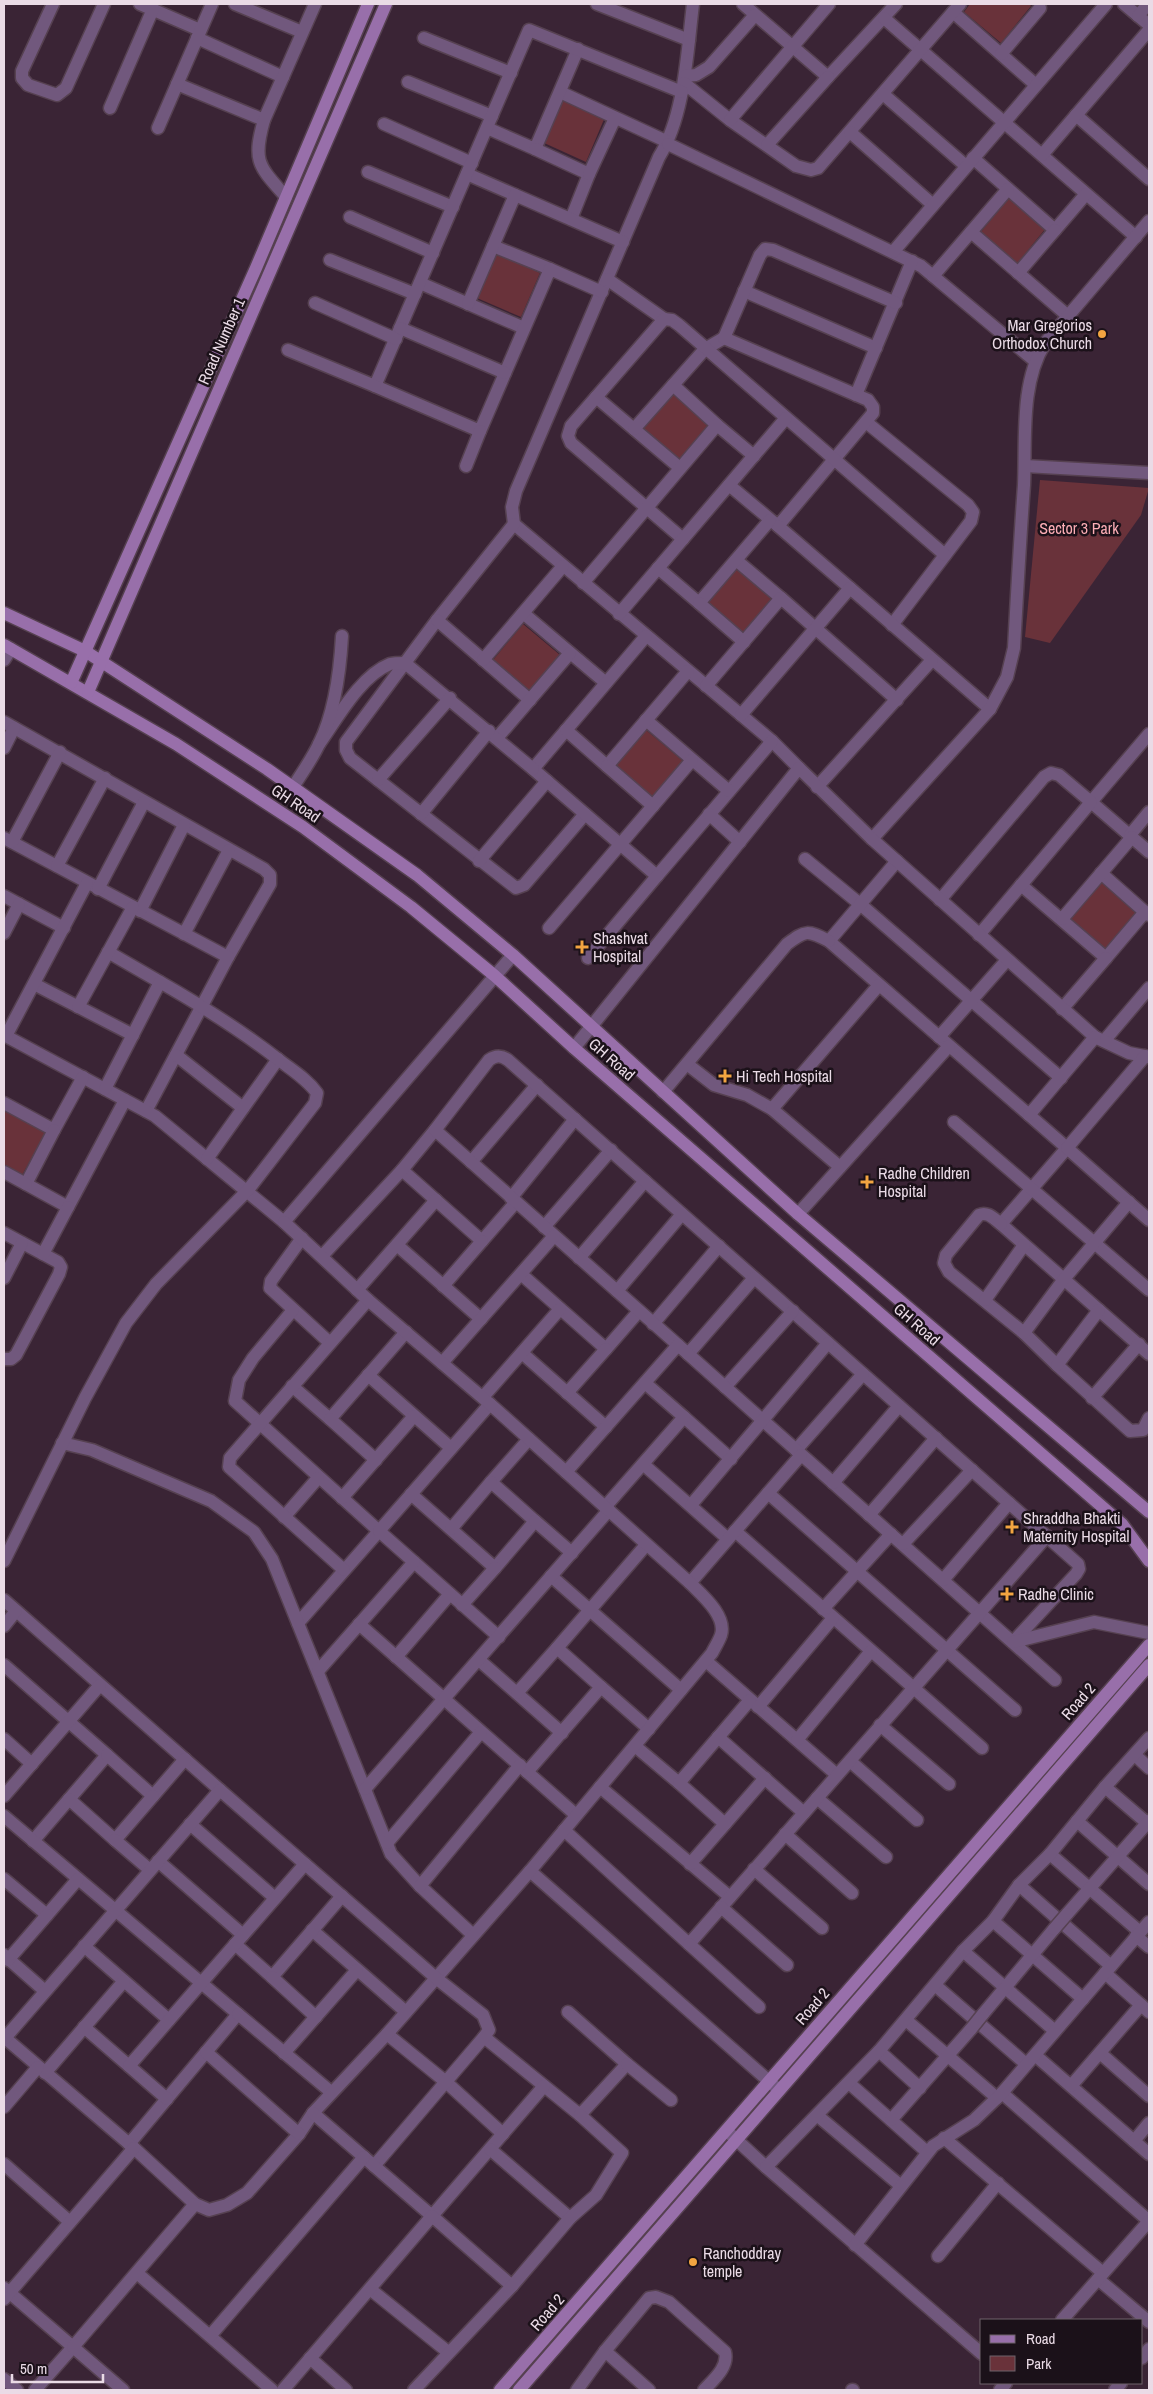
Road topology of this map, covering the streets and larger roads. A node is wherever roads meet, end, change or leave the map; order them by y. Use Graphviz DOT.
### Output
graph roads {
  1 [pos="53,4"];
  2 [pos="104,4"];
  3 [pos="140,4"];
  4 [pos="212,4"];
  5 [pos="235,4"];
  6 [pos="315,4"];
  7 [pos="368,4"];
  8 [pos="386,4"];
  9 [pos="597,4"];
  10 [pos="693,4"];
  11 [pos="743,4"];
  12 [pos="896,4"];
  13 [pos="1106,4"];
  14 [pos="1124,4"];
  15 [pos="1148,4"];
  16 [pos="1039,5"];
  17 [pos="823,6"];
  18 [pos="956,8"];
  19 [pos="153,9"];
  20 [pos="756,15"];
  21 [pos="1138,16"];
  22 [pos="884,18"];
  23 [pos="1149,25"];
  24 [pos="1149,30"];
  25 [pos="302,32"];
  26 [pos="199,34"];
  27 [pos="424,38"];
  28 [pos="689,40"];
  29 [pos="792,46"];
  30 [pos="578,49"];
  31 [pos="920,50"];
  32 [pos="1001,54"];
  33 [pos="511,73"];
  34 [pos="283,77"];
  35 [pos="828,77"];
  36 [pos="408,82"];
  37 [pos="684,83"];
  38 [pos="177,84"];
  39 [pos="1036,84"];
  40 [pos="560,92"];
  41 [pos="883,94"];
  42 [pos="110,108"];
  43 [pos="1076,115"];
  44 [pos="615,118"];
  45 [pos="264,120"];
  46 [pos="730,120"];
  47 [pos="489,122"];
  48 [pos="1004,122"];
  49 [pos="384,124"];
  50 [pos="158,128"];
  51 [pos="850,132"];
  52 [pos="668,143"];
  53 [pos="766,145"];
  54 [pos="535,149"];
  55 [pos="1042,155"];
  56 [pos="969,162"];
  57 [pos="469,169"];
  58 [pos="368,172"];
  59 [pos="589,174"];
  60 [pos="1149,179"];
  61 [pos="1008,189"];
  62 [pos="1086,194"];
  63 [pos="515,195"];
  64 [pos="286,197"];
  65 [pos="933,205"];
  66 [pos="453,207"];
  67 [pos="350,217"];
  68 [pos="572,219"];
  69 [pos="1149,221"];
  70 [pos="1055,230"];
  71 [pos="971,232"];
  72 [pos="1136,237"];
  73 [pos="623,242"];
  74 [pos="493,246"];
  75 [pos="892,252"];
  76 [pos="433,253"];
  77 [pos="330,260"];
  78 [pos="912,261"];
  79 [pos="550,269"];
  80 [pos="1018,273"];
  81 [pos="933,276"];
  82 [pos="607,279"];
  83 [pos="417,289"];
  84 [pos="744,291"];
  85 [pos="602,292"];
  86 [pos="315,303"];
  87 [pos="896,303"];
  88 [pos="468,304"];
  89 [pos="1068,316"];
  90 [pos="664,319"];
  91 [pos="524,328"];
  92 [pos="398,333"];
  93 [pos="724,338"];
  94 [pos="876,348"];
  95 [pos="706,349"];
  96 [pos="288,350"];
  97 [pos="1035,361"];
  98 [pos="505,373"];
  99 [pos="673,385"];
  100 [pos="375,386"];
  101 [pos="856,395"];
  102 [pos="596,397"];
  103 [pos="786,418"];
  104 [pos="866,422"];
  105 [pos="716,425"];
  106 [pos="634,429"];
  107 [pos="480,432"];
  108 [pos="754,456"];
  109 [pos="834,460"];
  110 [pos="466,466"];
  111 [pos="1025,466"];
  112 [pos="680,468"];
  113 [pos="1149,473"];
  114 [pos="729,485"];
  115 [pos="646,508"];
  116 [pos="774,523"];
  117 [pos="514,524"];
  118 [pos="683,539"];
  119 [pos="945,556"];
  120 [pos="736,560"];
  121 [pos="563,566"];
  122 [pos="658,568"];
  123 [pos="583,583"];
  124 [pos="850,588"];
  125 [pos="781,598"];
  126 [pos="699,604"];
  127 [pos="4,613"];
  128 [pos="523,613"];
  129 [pos="619,614"];
  130 [pos="437,620"];
  131 [pos="892,625"];
  132 [pos="816,628"];
  133 [pos="342,636"];
  134 [pos="646,636"];
  135 [pos="744,642"];
  136 [pos="85,650"];
  137 [pos="6,651"];
  138 [pos="570,652"];
  139 [pos="483,660"];
  140 [pos="932,660"];
  141 [pos="100,661"];
  142 [pos="405,662"];
  143 [pos="688,671"];
  144 [pos="71,683"];
  145 [pos="606,683"];
  146 [pos="706,686"];
  147 [pos="88,692"];
  148 [pos="450,698"];
  149 [pos="530,700"];
  150 [pos="897,700"];
  151 [pos="990,709"];
  152 [pos="741,715"];
  153 [pos="646,720"];
  154 [pos="9,725"];
  155 [pos="566,730"];
  156 [pos="1149,734"];
  157 [pos="493,735"];
  158 [pos="772,741"];
  159 [pos="319,744"];
  160 [pos="4,748"];
  161 [pos="60,752"];
  162 [pos="692,760"];
  163 [pos="607,766"];
  164 [pos="799,768"];
  165 [pos="533,769"];
  166 [pos="105,778"];
  167 [pos="378,780"];
  168 [pos="547,781"];
  169 [pos="293,787"];
  170 [pos="817,787"];
  171 [pos="729,791"];
  172 [pos="144,802"];
  173 [pos="1092,802"];
  174 [pos="653,806"];
  175 [pos="1149,812"];
  176 [pos="421,814"];
  177 [pos="585,814"];
  178 [pos="709,814"];
  179 [pos="184,825"];
  180 [pos="1131,836"];
  181 [pos="872,839"];
  182 [pos="8,840"];
  183 [pos="740,842"];
  184 [pos="621,844"];
  185 [pos="229,850"];
  186 [pos="1149,852"];
  187 [pos="805,859"];
  188 [pos="479,861"];
  189 [pos="897,862"];
  190 [pos="56,866"];
  191 [pos="1101,873"];
  192 [pos="657,876"];
  193 [pos="1021,885"];
  194 [pos="93,886"];
  195 [pos="4,896"];
  196 [pos="940,900"];
  197 [pos="19,904"];
  198 [pos="860,904"];
  199 [pos="136,909"];
  200 [pos="1147,913"];
  201 [pos="1062,919"];
  202 [pos="64,928"];
  203 [pos="549,928"];
  204 [pos="4,933"];
  205 [pos="184,934"];
  206 [pos="979,935"];
  207 [pos="829,941"];
  208 [pos="108,952"];
  209 [pos="512,954"];
  210 [pos="228,958"];
  211 [pos="588,958"];
  212 [pos="1106,958"];
  213 [pos="1007,960"];
  214 [pos="496,976"];
  215 [pos="160,982"];
  216 [pos="34,984"];
  217 [pos="879,985"];
  218 [pos="1149,988"];
  219 [pos="972,1000"];
  220 [pos="202,1006"];
  221 [pos="78,1007"];
  222 [pos="1062,1009"];
  223 [pos="592,1026"];
  224 [pos="133,1035"];
  225 [pos="5,1036"];
  226 [pos="1100,1039"];
  227 [pos="944,1041"];
  228 [pos="574,1048"];
  229 [pos="176,1055"];
  230 [pos="1147,1057"];
  231 [pos="278,1059"];
  232 [pos="686,1064"];
  233 [pos="83,1077"];
  234 [pos="1061,1078"];
  235 [pos="538,1086"];
  236 [pos="105,1089"];
  237 [pos="663,1092"];
  238 [pos="125,1100"];
  239 [pos="4,1103"];
  240 [pos="243,1108"];
  241 [pos="772,1109"];
  242 [pos="146,1111"];
  243 [pos="1029,1115"];
  244 [pos="575,1119"];
  245 [pos="954,1122"];
  246 [pos="54,1130"];
  247 [pos="436,1130"];
  248 [pos="1066,1148"];
  249 [pos="611,1150"];
  250 [pos="207,1158"];
  251 [pos="471,1162"];
  252 [pos="840,1167"];
  253 [pos="402,1170"];
  254 [pos="4,1172"];
  255 [pos="645,1180"];
  256 [pos="26,1184"];
  257 [pos="1031,1188"];
  258 [pos="248,1190"];
  259 [pos="436,1200"];
  260 [pos="514,1200"];
  261 [pos="1129,1202"];
  262 [pos="68,1207"];
  263 [pos="682,1214"];
  264 [pos="798,1214"];
  265 [pos="1149,1220"];
  266 [pos="284,1222"];
  267 [pos="1001,1224"];
  268 [pos="544,1227"];
  269 [pos="4,1233"];
  270 [pos="554,1236"];
  271 [pos="302,1238"];
  272 [pos="482,1241"];
  273 [pos="22,1243"];
  274 [pos="1095,1243"];
  275 [pos="397,1245"];
  276 [pos="1024,1245"];
  277 [pos="719,1246"];
  278 [pos="43,1254"];
  279 [pos="322,1256"];
  280 [pos="579,1258"];
  281 [pos="521,1274"];
  282 [pos="4,1278"];
  283 [pos="754,1278"];
  284 [pos="1064,1279"];
  285 [pos="443,1286"];
  286 [pos="357,1290"];
  287 [pos="1149,1290"];
  288 [pos="617,1291"];
  289 [pos="368,1300"];
  290 [pos="985,1300"];
  291 [pos="560,1309"];
  292 [pos="292,1310"];
  293 [pos="1099,1310"];
  294 [pos="639,1311"];
  295 [pos="793,1311"];
  296 [pos="481,1319"];
  297 [pos="653,1324"];
  298 [pos="406,1332"];
  299 [pos="1024,1333"];
  300 [pos="330,1343"];
  301 [pos="828,1343"];
  302 [pos="1139,1344"];
  303 [pos="678,1345"];
  304 [pos="606,1349"];
  305 [pos="522,1353"];
  306 [pos="688,1354"];
  307 [pos="1149,1354"];
  308 [pos="4,1359"];
  309 [pos="442,1364"];
  310 [pos="1056,1366"];
  311 [pos="863,1374"];
  312 [pos="368,1375"];
  313 [pos="645,1383"];
  314 [pos="292,1386"];
  315 [pos="725,1388"];
  316 [pos="567,1393"];
  317 [pos="1092,1398"];
  318 [pos="487,1401"];
  319 [pos="899,1406"];
  320 [pos="414,1416"];
  321 [pos="684,1418"];
  322 [pos="330,1419"];
  323 [pos="1149,1419"];
  324 [pos="764,1421"];
  325 [pos="259,1425"];
  326 [pos="606,1427"];
  327 [pos="936,1438"];
  328 [pos="529,1439"];
  329 [pos="62,1443"];
  330 [pos="451,1448"];
  331 [pos="798,1452"];
  332 [pos="731,1459"];
  333 [pos="376,1460"];
  334 [pos="643,1464"];
  335 [pos="972,1470"];
  336 [pos="566,1472"];
  337 [pos="318,1478"];
  338 [pos="491,1482"];
  339 [pos="833,1483"];
  340 [pos="768,1493"];
  341 [pos="411,1494"];
  342 [pos="342,1498"];
  343 [pos="1009,1503"];
  344 [pos="691,1506"];
  345 [pos="607,1509"];
  346 [pos="1149,1512"];
  347 [pos="869,1515"];
  348 [pos="284,1517"];
  349 [pos="536,1521"];
  350 [pos="450,1529"];
  351 [pos="379,1531"];
  352 [pos="891,1534"];
  353 [pos="9,1535"];
  354 [pos="732,1535"];
  355 [pos="1047,1536"];
  356 [pos="903,1544"];
  357 [pos="646,1545"];
  358 [pos="572,1553"];
  359 [pos="4,1561"];
  360 [pos="1149,1561"];
  361 [pos="414,1562"];
  362 [pos="495,1568"];
  363 [pos="344,1570"];
  364 [pos="857,1571"];
  365 [pos="551,1576"];
  366 [pos="943,1580"];
  367 [pos="690,1583"];
  368 [pos="450,1594"];
  369 [pos="4,1600"];
  370 [pos="462,1605"];
  371 [pos="824,1609"];
  372 [pos="590,1610"];
  373 [pos="16,1611"];
  374 [pos="979,1612"];
  375 [pos="833,1618"];
  376 [pos="298,1623"];
  377 [pos="359,1624"];
  378 [pos="4,1626"];
  379 [pos="1149,1633"];
  380 [pos="498,1637"];
  381 [pos="1013,1642"];
  382 [pos="1149,1644"];
  383 [pos="557,1648"];
  384 [pos="947,1649"];
  385 [pos="871,1651"];
  386 [pos="396,1657"];
  387 [pos="478,1660"];
  388 [pos="706,1661"];
  389 [pos="4,1665"];
  390 [pos="1149,1665"];
  391 [pos="318,1671"];
  392 [pos="1055,1680"];
  393 [pos="100,1685"];
  394 [pos="601,1687"];
  395 [pos="913,1688"];
  396 [pos="681,1690"];
  397 [pos="517,1693"];
  398 [pos="444,1699"];
  399 [pos="754,1703"];
  400 [pos="1015,1710"];
  401 [pos="68,1722"];
  402 [pos="880,1725"];
  403 [pos="649,1729"];
  404 [pos="482,1732"];
  405 [pos="562,1733"];
  406 [pos="718,1737"];
  407 [pos="1149,1738"];
  408 [pos="4,1739"];
  409 [pos="796,1740"];
  410 [pos="635,1746"];
  411 [pos="982,1748"];
  412 [pos="107,1755"];
  413 [pos="1135,1755"];
  414 [pos="185,1759"];
  415 [pos="850,1760"];
  416 [pos="32,1764"];
  417 [pos="1149,1768"];
  418 [pos="523,1769"];
  419 [pos="837,1775"];
  420 [pos="764,1778"];
  421 [pos="679,1783"];
  422 [pos="949,1784"];
  423 [pos="600,1787"];
  424 [pos="1105,1787"];
  425 [pos="220,1790"];
  426 [pos="365,1790"];
  427 [pos="4,1796"];
  428 [pos="153,1796"];
  429 [pos="817,1798"];
  430 [pos="69,1799"];
  431 [pos="804,1813"];
  432 [pos="576,1815"];
  433 [pos="4,1816"];
  434 [pos="917,1820"];
  435 [pos="1077,1821"];
  436 [pos="1148,1822"];
  437 [pos="190,1824"];
  438 [pos="725,1824"];
  439 [pos="564,1830"];
  440 [pos="785,1834"];
  441 [pos="33,1840"];
  442 [pos="115,1840"];
  443 [pos="386,1843"];
  444 [pos="1050,1854"];
  445 [pos="886,1857"];
  446 [pos="1118,1857"];
  447 [pos="305,1864"];
  448 [pos="690,1864"];
  449 [pos="154,1866"];
  450 [pos="754,1869"];
  451 [pos="530,1871"];
  452 [pos="4,1878"];
  453 [pos="78,1879"];
  454 [pos="1149,1884"];
  455 [pos="1019,1885"];
  456 [pos="420,1886"];
  457 [pos="1090,1889"];
  458 [pos="852,1893"];
  459 [pos="342,1896"];
  460 [pos="275,1898"];
  461 [pos="726,1902"];
  462 [pos="117,1911"];
  463 [pos="46,1916"];
  464 [pos="993,1921"];
  465 [pos="1149,1922"];
  466 [pos="822,1928"];
  467 [pos="312,1930"];
  468 [pos="1138,1934"];
  469 [pos="473,1935"];
  470 [pos="239,1939"];
  471 [pos="689,1944"];
  472 [pos="84,1946"];
  473 [pos="1149,1947"];
  474 [pos="963,1951"];
  475 [pos="1031,1954"];
  476 [pos="6,1958"];
  477 [pos="787,1965"];
  478 [pos="1108,1969"];
  479 [pos="357,1970"];
  480 [pos="272,1977"];
  481 [pos="436,1978"];
  482 [pos="124,1981"];
  483 [pos="201,1983"];
  484 [pos="935,1985"];
  485 [pos="1005,1988"];
  486 [pos="45,1992"];
  487 [pos="1082,1999"];
  488 [pos="759,2007"];
  489 [pos="1145,2009"];
  490 [pos="406,2012"];
  491 [pos="568,2012"];
  492 [pos="238,2014"];
  493 [pos="316,2017"];
  494 [pos="169,2020"];
  495 [pos="906,2020"];
  496 [pos="977,2021"];
  497 [pos="84,2027"];
  498 [pos="1055,2031"];
  499 [pos="387,2034"];
  500 [pos="4,2037"];
  501 [pos="484,2037"];
  502 [pos="878,2051"];
  503 [pos="206,2052"];
  504 [pos="284,2053"];
  505 [pos="1100,2053"];
  506 [pos="948,2056"];
  507 [pos="1031,2059"];
  508 [pos="627,2064"];
  509 [pos="129,2066"];
  510 [pos="41,2070"];
  511 [pos="769,2080"];
  512 [pos="446,2082"];
  513 [pos="849,2083"];
  514 [pos="544,2086"];
  515 [pos="1071,2086"];
  516 [pos="920,2088"];
  517 [pos="779,2090"];
  518 [pos="331,2092"];
  519 [pos="999,2095"];
  520 [pos="1149,2096"];
  521 [pos="166,2099"];
  522 [pos="671,2100"];
  523 [pos="4,2107"];
  524 [pos="313,2113"];
  525 [pos="580,2115"];
  526 [pos="818,2116"];
  527 [pos="891,2120"];
  528 [pos="1149,2122"];
  529 [pos="727,2131"];
  530 [pos="299,2134"];
  531 [pos="503,2134"];
  532 [pos="944,2138"];
  533 [pos="736,2141"];
  534 [pos="1134,2141"];
  535 [pos="131,2146"];
  536 [pos="490,2149"];
  537 [pos="927,2152"];
  538 [pos="1149,2154"];
  539 [pos="364,2157"];
  540 [pos="4,2164"];
  541 [pos="374,2166"];
  542 [pos="766,2167"];
  543 [pos="998,2184"];
  544 [pos="901,2186"];
  545 [pos="196,2204"];
  546 [pos="432,2216"];
  547 [pos="570,2218"];
  548 [pos="70,2222"];
  549 [pos="1148,2224"];
  550 [pos="855,2245"];
  551 [pos="938,2256"];
  552 [pos="137,2273"];
  553 [pos="1101,2276"];
  554 [pos="512,2286"];
  555 [pos="370,2289"];
  556 [pos="6,2293"];
  557 [pos="1063,2319"];
  558 [pos="1149,2322"];
  559 [pos="210,2336"];
  560 [pos="73,2347"];
  561 [pos="605,2351"];
  562 [pos="448,2352"];
  563 [pos="980,2352"];
  564 [pos="310,2358"];
  565 [pos="4,2378"];
  566 [pos="707,2389"];
  567 [pos="17,2390"];
  568 [pos="36,2390"];
  569 [pos="123,2390"];
  570 [pos="272,2390"];
  571 [pos="283,2390"];
  572 [pos="346,2390"];
  573 [pos="414,2390"];
  574 [pos="500,2390"];
  575 [pos="519,2390"];
  576 [pos="577,2390"];
  577 [pos="649,2390"];
  1 -- 2 [label="street"];
  3 -- 19 [label="street"];
  4 -- 26 [label="street"];
  5 -- 25 [label="street"];
  6 -- 25 [label="street"];
  7 -- 64 [label="street, Road Number 1"];
  8 -- 141 [label="street, Road Number 1"];
  9 -- 28 [label="street"];
  10 -- 28 [label="street"];
  11 -- 20 [label="street"];
  12 -- 22 [label="street"];
  13 -- 39 [label="street"];
  14 -- 21 [label="street"];
  15 -- 21 [label="street"];
  16 -- 32 [label="street"];
  17 -- 29 [label="street"];
  18 -- 31 [label="street"];
  18 -- 32 [label="street"];
  19 -- 26 [label="street"];
  19 -- 42 [label="street"];
  20 -- 29 [label="street"];
  20 -- 37 [label="street"];
  21 -- 23 [label="street"];
  22 -- 31 [label="street"];
  22 -- 35 [label="street"];
  24 -- 43 [label="street"];
  25 -- 34 [label="street"];
  26 -- 34 [label="street"];
  26 -- 38 [label="street"];
  27 -- 33 [label="street"];
  28 -- 37 [label="street"];
  29 -- 35 [label="street"];
  29 -- 46 [label="street"];
  30 -- 33 [label="street"];
  30 -- 37 [label="street"];
  30 -- 40 [label="street"];
  31 -- 41 [label="street"];
  31 -- 48 [label="street"];
  32 -- 39 [label="street"];
  33 -- 47 [label="street"];
  34 -- 45 [label="street"];
  35 -- 53 [label="street"];
  36 -- 47 [label="street"];
  37 -- 46 [label="street"];
  37 -- 52 [label="street"];
  38 -- 45 [label="street"];
  38 -- 50 [label="street"];
  39 -- 48 [label="street"];
  40 -- 44 [label="street"];
  40 -- 54 [label="street"];
  41 -- 51 [label="street"];
  41 -- 56 [label="street"];
  43 -- 55 [label="street"];
  43 -- 60 [label="street"];
  44 -- 52 [label="street"];
  44 -- 59 [label="street"];
  45 -- 64 [label="street"];
  46 -- 53 [label="street"];
  47 -- 54 [label="street"];
  47 -- 57 [label="street"];
  48 -- 55 [label="street"];
  48 -- 56 [label="street"];
  49 -- 57 [label="street"];
  51 -- 53 [label="street"];
  51 -- 65 [label="street"];
  52 -- 73 [label="street"];
  52 -- 75 [label="street"];
  54 -- 59 [label="street"];
  55 -- 62 [label="street"];
  56 -- 61 [label="street"];
  56 -- 65 [label="street"];
  57 -- 63 [label="street"];
  57 -- 66 [label="street"];
  58 -- 66 [label="street"];
  59 -- 68 [label="street"];
  61 -- 70 [label="street"];
  61 -- 71 [label="street"];
  62 -- 70 [label="street"];
  62 -- 72 [label="street"];
  63 -- 68 [label="street"];
  63 -- 74 [label="street"];
  64 -- 136 [label="street, Road Number 1"];
  65 -- 75 [label="street"];
  66 -- 76 [label="street"];
  67 -- 76 [label="street"];
  68 -- 73 [label="street"];
  69 -- 72 [label="street"];
  70 -- 80 [label="street"];
  71 -- 80 [label="street"];
  71 -- 81 [label="street"];
  72 -- 89 [label="street"];
  73 -- 82 [label="street"];
  74 -- 79 [label="street"];
  74 -- 88 [label="street"];
  75 -- 78 [label="street"];
  76 -- 83 [label="street"];
  77 -- 83 [label="street"];
  78 -- 81 [label="street"];
  78 -- 87 [label="street"];
  79 -- 85 [label="street"];
  79 -- 91 [label="street"];
  80 -- 89 [label="street"];
  81 -- 97 [label="street"];
  82 -- 85 [label="street"];
  82 -- 90 [label="street"];
  83 -- 88 [label="street"];
  83 -- 92 [label="street"];
  84 -- 87 [label="street"];
  84 -- 93 [label="street"];
  84 -- 94 [label="street"];
  85 -- 117 [label="street"];
  86 -- 92 [label="street"];
  87 -- 94 [label="street"];
  88 -- 91 [label="street"];
  89 -- 97 [label="street"];
  90 -- 95 [label="street"];
  90 -- 102 [label="street"];
  91 -- 98 [label="street"];
  92 -- 98 [label="street"];
  92 -- 100 [label="street"];
  93 -- 95 [label="street"];
  93 -- 101 [label="street"];
  94 -- 101 [label="street"];
  95 -- 99 [label="street"];
  95 -- 103 [label="street"];
  96 -- 100 [label="street"];
  97 -- 111 [label="street"];
  98 -- 107 [label="street"];
  99 -- 105 [label="street"];
  99 -- 106 [label="street"];
  100 -- 107 [label="street"];
  101 -- 104 [label="street"];
  102 -- 106 [label="street"];
  102 -- 115 [label="street"];
  103 -- 108 [label="street"];
  103 -- 109 [label="street"];
  104 -- 109 [label="street"];
  104 -- 119 [label="street"];
  105 -- 108 [label="street"];
  105 -- 112 [label="street"];
  106 -- 112 [label="street"];
  107 -- 110 [label="street"];
  108 -- 114 [label="street"];
  109 -- 116 [label="street"];
  109 -- 119 [label="street"];
  111 -- 113 [label="street"];
  111 -- 151 [label="street"];
  112 -- 115 [label="street"];
  114 -- 116 [label="street"];
  114 -- 118 [label="street"];
  115 -- 118 [label="street"];
  115 -- 123 [label="street"];
  116 -- 120 [label="street"];
  116 -- 124 [label="street"];
  117 -- 121 [label="street"];
  117 -- 130 [label="street"];
  118 -- 122 [label="street"];
  119 -- 131 [label="street"];
  120 -- 125 [label="street"];
  120 -- 126 [label="street"];
  121 -- 123 [label="street"];
  121 -- 128 [label="street"];
  122 -- 126 [label="street"];
  122 -- 129 [label="street"];
  123 -- 129 [label="street"];
  124 -- 131 [label="street"];
  124 -- 132 [label="street"];
  125 -- 132 [label="street"];
  125 -- 135 [label="street"];
  126 -- 135 [label="street"];
  127 -- 136 [label="street, GH Road"];
  128 -- 138 [label="street"];
  128 -- 139 [label="street"];
  129 -- 134 [label="street"];
  130 -- 139 [label="street"];
  130 -- 142 [label="street"];
  131 -- 140 [label="street"];
  132 -- 150 [label="street"];
  132 -- 152 [label="street"];
  133 -- 159 [label="street"];
  134 -- 143 [label="street"];
  134 -- 145 [label="street"];
  135 -- 146 [label="street"];
  136 -- 141 [label="street, GH Road"];
  136 -- 144 [label="street, Road Number 1"];
  137 -- 144 [label="street, GH Road"];
  138 -- 145 [label="street"];
  138 -- 149 [label="street"];
  139 -- 149 [label="street"];
  140 -- 150 [label="street"];
  140 -- 151 [label="street"];
  141 -- 147 [label="street, Road Number 1"];
  141 -- 169 [label="street, GH Road"];
  142 -- 148 [label="street"];
  142 -- 159 [label="street"];
  142 -- 167 [label="street"];
  143 -- 146 [label="street"];
  143 -- 153 [label="street"];
  144 -- 147 [label="street, GH Road"];
  145 -- 155 [label="street"];
  146 -- 152 [label="street"];
  147 -- 214 [label="street, GH Road"];
  148 -- 157 [label="street"];
  148 -- 167 [label="street"];
  149 -- 157 [label="street"];
  150 -- 170 [label="street"];
  151 -- 181 [label="street"];
  152 -- 158 [label="street"];
  153 -- 162 [label="street"];
  153 -- 163 [label="street"];
  154 -- 160 [label="street"];
  154 -- 161 [label="street"];
  155 -- 163 [label="street"];
  155 -- 165 [label="street"];
  156 -- 173 [label="street"];
  157 -- 165 [label="street"];
  157 -- 176 [label="street"];
  158 -- 164 [label="street"];
  158 -- 171 [label="street"];
  159 -- 169 [label="street"];
  161 -- 166 [label="street"];
  161 -- 182 [label="street"];
  162 -- 171 [label="street"];
  162 -- 174 [label="street"];
  163 -- 174 [label="street"];
  164 -- 170 [label="street"];
  164 -- 183 [label="street"];
  165 -- 168 [label="street"];
  166 -- 172 [label="street"];
  166 -- 190 [label="street"];
  167 -- 176 [label="street"];
  168 -- 177 [label="street"];
  168 -- 188 [label="street"];
  169 -- 209 [label="street, GH Road"];
  170 -- 181 [label="street"];
  171 -- 178 [label="street"];
  172 -- 179 [label="street"];
  172 -- 194 [label="street"];
  173 -- 180 [label="street"];
  173 -- 193 [label="street"];
  173 -- 196 [label="street"];
  174 -- 184 [label="street"];
  175 -- 180 [label="street"];
  176 -- 188 [label="street"];
  177 -- 184 [label="street"];
  177 -- 188 [label="street"];
  178 -- 183 [label="street"];
  178 -- 192 [label="street"];
  179 -- 185 [label="street"];
  179 -- 199 [label="street"];
  180 -- 186 [label="street"];
  180 -- 191 [label="street"];
  181 -- 189 [label="street"];
  182 -- 190 [label="street"];
  183 -- 223 [label="street"];
  184 -- 192 [label="street"];
  184 -- 203 [label="street"];
  185 -- 205 [label="street"];
  185 -- 210 [label="street"];
  187 -- 198 [label="street"];
  189 -- 196 [label="street"];
  189 -- 198 [label="street"];
  190 -- 194 [label="street"];
  191 -- 200 [label="street"];
  191 -- 201 [label="street"];
  192 -- 211 [label="street"];
  193 -- 201 [label="street"];
  193 -- 206 [label="street"];
  194 -- 199 [label="street"];
  194 -- 202 [label="street"];
  195 -- 197 [label="street"];
  196 -- 206 [label="street"];
  197 -- 202 [label="street"];
  197 -- 204 [label="street"];
  198 -- 207 [label="street"];
  198 -- 219 [label="street"];
  199 -- 205 [label="street"];
  199 -- 208 [label="street"];
  200 -- 212 [label="street"];
  201 -- 212 [label="street"];
  202 -- 216 [label="street"];
  205 -- 210 [label="street"];
  206 -- 213 [label="street"];
  207 -- 217 [label="street"];
  207 -- 232 [label="street"];
  208 -- 215 [label="street"];
  208 -- 221 [label="street"];
  209 -- 214 [label="street"];
  209 -- 223 [label="street, GH Road"];
  210 -- 220 [label="street"];
  212 -- 222 [label="street"];
  213 -- 219 [label="street"];
  213 -- 222 [label="street"];
  214 -- 228 [label="street, GH Road"];
  214 -- 266 [label="street"];
  215 -- 220 [label="street"];
  215 -- 224 [label="street"];
  216 -- 221 [label="street"];
  216 -- 225 [label="street"];
  217 -- 227 [label="street"];
  217 -- 241 [label="street"];
  218 -- 226 [label="street"];
  219 -- 227 [label="street"];
  219 -- 234 [label="street"];
  220 -- 229 [label="street"];
  220 -- 231 [label="street"];
  221 -- 224 [label="street"];
  222 -- 226 [label="street"];
  223 -- 228 [label="street"];
  223 -- 237 [label="street, GH Road"];
  224 -- 236 [label="street"];
  225 -- 233 [label="street"];
  226 -- 230 [label="street"];
  226 -- 234 [label="street"];
  227 -- 243 [label="street"];
  227 -- 252 [label="street"];
  228 -- 360 [label="street, GH Road"];
  229 -- 240 [label="street"];
  229 -- 242 [label="street"];
  230 -- 248 [label="street"];
  231 -- 240 [label="street"];
  231 -- 258 [label="street"];
  232 -- 237 [label="street"];
  232 -- 241 [label="street"];
  233 -- 236 [label="street"];
  233 -- 246 [label="street"];
  234 -- 243 [label="street"];
  235 -- 244 [label="street"];
  235 -- 247 [label="street"];
  235 -- 251 [label="street"];
  236 -- 238 [label="street"];
  237 -- 264 [label="street, GH Road"];
  238 -- 242 [label="street"];
  238 -- 262 [label="street"];
  239 -- 246 [label="street"];
  240 -- 250 [label="street"];
  241 -- 252 [label="street"];
  242 -- 250 [label="street"];
  243 -- 248 [label="street"];
  244 -- 249 [label="street"];
  244 -- 260 [label="street"];
  245 -- 257 [label="street"];
  246 -- 256 [label="street"];
  247 -- 251 [label="street"];
  247 -- 253 [label="street"];
  248 -- 257 [label="street"];
  248 -- 261 [label="street"];
  249 -- 255 [label="street"];
  249 -- 268 [label="street"];
  250 -- 258 [label="street"];
  251 -- 260 [label="street"];
  252 -- 264 [label="street"];
  253 -- 259 [label="street"];
  253 -- 279 [label="street"];
  254 -- 256 [label="street"];
  255 -- 263 [label="street"];
  255 -- 280 [label="street"];
  256 -- 262 [label="street"];
  257 -- 267 [label="street"];
  257 -- 274 [label="street"];
  258 -- 266 [label="street"];
  258 -- 329 [label="street"];
  259 -- 272 [label="street"];
  259 -- 275 [label="street"];
  260 -- 268 [label="street"];
  260 -- 272 [label="street"];
  261 -- 265 [label="street"];
  261 -- 274 [label="street"];
  262 -- 278 [label="street"];
  263 -- 277 [label="street"];
  263 -- 288 [label="street"];
  264 -- 346 [label="street, GH Road"];
  266 -- 271 [label="street"];
  267 -- 276 [label="street"];
  267 -- 290 [label="street"];
  268 -- 270 [label="street"];
  269 -- 273 [label="street"];
  270 -- 280 [label="street"];
  270 -- 281 [label="street"];
  271 -- 279 [label="street"];
  271 -- 292 [label="street"];
  272 -- 285 [label="street"];
  273 -- 278 [label="street"];
  273 -- 282 [label="street"];
  274 -- 284 [label="street"];
  274 -- 287 [label="street"];
  275 -- 285 [label="street"];
  275 -- 286 [label="street"];
  276 -- 284 [label="street"];
  276 -- 290 [label="street"];
  277 -- 283 [label="street"];
  277 -- 297 [label="street"];
  278 -- 308 [label="street"];
  279 -- 286 [label="street"];
  280 -- 288 [label="street"];
  281 -- 291 [label="street"];
  281 -- 296 [label="street"];
  283 -- 295 [label="street"];
  283 -- 306 [label="street"];
  284 -- 293 [label="street"];
  284 -- 299 [label="street"];
  285 -- 296 [label="street"];
  286 -- 289 [label="street"];
  288 -- 294 [label="street"];
  289 -- 298 [label="street"];
  289 -- 300 [label="street"];
  290 -- 299 [label="street"];
  291 -- 304 [label="street"];
  291 -- 305 [label="street"];
  292 -- 300 [label="street"];
  292 -- 325 [label="street"];
  293 -- 302 [label="street"];
  293 -- 310 [label="street"];
  294 -- 297 [label="street"];
  294 -- 304 [label="street"];
  295 -- 301 [label="street"];
  295 -- 315 [label="street"];
  296 -- 309 [label="street"];
  297 -- 303 [label="street"];
  298 -- 309 [label="street"];
  298 -- 312 [label="street"];
  299 -- 310 [label="street"];
  300 -- 314 [label="street"];
  301 -- 311 [label="street"];
  301 -- 324 [label="street"];
  302 -- 307 [label="street"];
  302 -- 317 [label="street"];
  303 -- 306 [label="street"];
  303 -- 313 [label="street"];
  304 -- 316 [label="street"];
  305 -- 316 [label="street"];
  305 -- 318 [label="street"];
  306 -- 315 [label="street"];
  309 -- 318 [label="street"];
  310 -- 317 [label="street"];
  311 -- 319 [label="street"];
  311 -- 331 [label="street"];
  312 -- 320 [label="street"];
  312 -- 322 [label="street"];
  313 -- 321 [label="street"];
  313 -- 326 [label="street"];
  314 -- 322 [label="street"];
  314 -- 325 [label="street"];
  315 -- 324 [label="street"];
  316 -- 326 [label="street"];
  317 -- 323 [label="street"];
  318 -- 328 [label="street"];
  318 -- 330 [label="street"];
  319 -- 327 [label="street"];
  319 -- 339 [label="street"];
  320 -- 330 [label="street"];
  320 -- 333 [label="street"];
  321 -- 332 [label="street"];
  321 -- 334 [label="street"];
  322 -- 333 [label="street"];
  324 -- 331 [label="street"];
  324 -- 332 [label="street"];
  325 -- 337 [label="street"];
  325 -- 348 [label="street"];
  326 -- 336 [label="street"];
  327 -- 335 [label="street"];
  327 -- 347 [label="street"];
  328 -- 336 [label="street"];
  328 -- 338 [label="street"];
  329 -- 353 [label="street"];
  329 -- 376 [label="street"];
  330 -- 341 [label="street"];
  331 -- 339 [label="street"];
  331 -- 340 [label="street"];
  332 -- 344 [label="street"];
  333 -- 342 [label="street"];
  334 -- 344 [label="street"];
  334 -- 345 [label="street"];
  335 -- 343 [label="street"];
  335 -- 356 [label="street"];
  336 -- 345 [label="street"];
  337 -- 342 [label="street"];
  337 -- 348 [label="street"];
  338 -- 349 [label="street"];
  338 -- 350 [label="street"];
  339 -- 347 [label="street"];
  340 -- 354 [label="street"];
  340 -- 364 [label="street"];
  341 -- 350 [label="street"];
  341 -- 351 [label="street"];
  342 -- 351 [label="street"];
  343 -- 355 [label="street"];
  343 -- 366 [label="street"];
  344 -- 354 [label="street"];
  345 -- 357 [label="street"];
  345 -- 358 [label="street"];
  347 -- 352 [label="street"];
  348 -- 363 [label="street"];
  349 -- 358 [label="street"];
  349 -- 362 [label="street"];
  350 -- 362 [label="street"];
  351 -- 361 [label="street"];
  351 -- 363 [label="street"];
  352 -- 356 [label="street"];
  352 -- 364 [label="street"];
  353 -- 359 [label="street"];
  354 -- 367 [label="street"];
  354 -- 371 [label="street"];
  355 -- 374 [label="street"];
  355 -- 381 [label="street"];
  356 -- 366 [label="street"];
  357 -- 367 [label="street"];
  357 -- 372 [label="street"];
  358 -- 365 [label="street"];
  361 -- 368 [label="street"];
  361 -- 377 [label="street"];
  362 -- 370 [label="street"];
  363 -- 376 [label="street"];
  364 -- 371 [label="street"];
  364 -- 384 [label="street"];
  365 -- 372 [label="street"];
  365 -- 380 [label="street"];
  366 -- 374 [label="street"];
  367 -- 388 [label="street"];
  368 -- 370 [label="street"];
  368 -- 386 [label="street"];
  369 -- 373 [label="street"];
  370 -- 380 [label="street"];
  371 -- 375 [label="street"];
  372 -- 383 [label="street"];
  372 -- 396 [label="street"];
  373 -- 378 [label="street"];
  373 -- 393 [label="street"];
  374 -- 381 [label="street"];
  374 -- 384 [label="street"];
  375 -- 385 [label="street"];
  375 -- 399 [label="street"];
  376 -- 391 [label="street"];
  377 -- 386 [label="street"];
  377 -- 391 [label="street"];
  379 -- 381 [label="street"];
  380 -- 387 [label="street"];
  381 -- 392 [label="street"];
  382 -- 511 [label="street, Road 2"];
  383 -- 394 [label="street"];
  383 -- 397 [label="street"];
  384 -- 395 [label="street"];
  384 -- 400 [label="street"];
  385 -- 395 [label="street"];
  385 -- 409 [label="street"];
  386 -- 398 [label="street"];
  387 -- 397 [label="street"];
  387 -- 398 [label="street"];
  388 -- 396 [label="street"];
  388 -- 399 [label="street"];
  389 -- 401 [label="street"];
  390 -- 517 [label="street, Road 2"];
  391 -- 426 [label="street"];
  393 -- 401 [label="street"];
  393 -- 414 [label="street"];
  394 -- 403 [label="street"];
  394 -- 405 [label="street"];
  395 -- 402 [label="street"];
  395 -- 411 [label="street"];
  396 -- 403 [label="street"];
  397 -- 405 [label="street"];
  398 -- 404 [label="street"];
  398 -- 426 [label="street"];
  399 -- 406 [label="street"];
  399 -- 409 [label="street"];
  401 -- 412 [label="street"];
  401 -- 416 [label="street"];
  402 -- 415 [label="street"];
  402 -- 422 [label="street"];
  403 -- 410 [label="street"];
  404 -- 418 [label="street"];
  404 -- 443 [label="street"];
  405 -- 418 [label="street"];
  406 -- 420 [label="street"];
  406 -- 421 [label="street"];
  407 -- 413 [label="street"];
  408 -- 416 [label="street"];
  409 -- 419 [label="street"];
  410 -- 421 [label="street"];
  410 -- 423 [label="street"];
  412 -- 428 [label="street"];
  412 -- 430 [label="street"];
  413 -- 417 [label="street"];
  413 -- 424 [label="street"];
  414 -- 425 [label="street"];
  414 -- 428 [label="street"];
  415 -- 419 [label="street"];
  415 -- 434 [label="street"];
  416 -- 427 [label="street"];
  418 -- 432 [label="street"];
  418 -- 456 [label="street"];
  419 -- 429 [label="street"];
  420 -- 431 [label="street"];
  420 -- 438 [label="street"];
  421 -- 438 [label="street"];
  423 -- 432 [label="street"];
  423 -- 448 [label="street"];
  424 -- 435 [label="street"];
  424 -- 436 [label="street"];
  425 -- 437 [label="street"];
  425 -- 447 [label="street"];
  426 -- 443 [label="street"];
  428 -- 442 [label="street"];
  429 -- 431 [label="street"];
  429 -- 445 [label="street"];
  430 -- 441 [label="street"];
  430 -- 442 [label="street"];
  431 -- 440 [label="street"];
  432 -- 439 [label="street"];
  433 -- 441 [label="street"];
  435 -- 444 [label="street"];
  435 -- 446 [label="street"];
  436 -- 446 [label="street"];
  437 -- 449 [label="street"];
  437 -- 460 [label="street"];
  438 -- 448 [label="street"];
  439 -- 451 [label="street"];
  439 -- 471 [label="street"];
  440 -- 450 [label="street"];
  440 -- 458 [label="street"];
  441 -- 453 [label="street"];
  442 -- 449 [label="street"];
  443 -- 456 [label="street"];
  444 -- 455 [label="street"];
  444 -- 457 [label="street"];
  446 -- 454 [label="street"];
  446 -- 457 [label="street"];
  447 -- 459 [label="street"];
  447 -- 460 [label="street"];
  448 -- 461 [label="street"];
  449 -- 462 [label="street"];
  449 -- 470 [label="street"];
  450 -- 461 [label="street"];
  450 -- 466 [label="street"];
  451 -- 469 [label="street"];
  451 -- 511 [label="street"];
  452 -- 463 [label="street"];
  453 -- 462 [label="street"];
  453 -- 463 [label="street"];
  455 -- 464 [label="street"];
  455 -- 478 [label="street"];
  456 -- 469 [label="street"];
  457 -- 468 [label="street"];
  457 -- 475 [label="street, bridge"];
  459 -- 467 [label="street"];
  459 -- 481 [label="street"];
  460 -- 470 [label="street"];
  461 -- 471 [label="street"];
  461 -- 477 [label="street"];
  462 -- 472 [label="street"];
  462 -- 483 [label="street"];
  463 -- 476 [label="street"];
  464 -- 474 [label="street"];
  464 -- 475 [label="street"];
  465 -- 468 [label="street"];
  467 -- 479 [label="street"];
  467 -- 480 [label="street"];
  468 -- 473 [label="street"];
  468 -- 478 [label="street"];
  469 -- 481 [label="street"];
  470 -- 480 [label="street"];
  470 -- 483 [label="street"];
  471 -- 488 [label="street"];
  472 -- 482 [label="street"];
  472 -- 486 [label="street"];
  474 -- 484 [label="street"];
  474 -- 485 [label="street"];
  475 -- 485 [label="street"];
  475 -- 487 [label="street"];
  476 -- 486 [label="street"];
  478 -- 487 [label="street"];
  478 -- 489 [label="street"];
  479 -- 490 [label="street"];
  479 -- 493 [label="street"];
  480 -- 493 [label="street"];
  481 -- 490 [label="street"];
  481 -- 501 [label="street"];
  482 -- 494 [label="street"];
  482 -- 497 [label="street"];
  483 -- 492 [label="street"];
  483 -- 494 [label="street"];
  484 -- 495 [label="street"];
  484 -- 496 [label="street"];
  485 -- 496 [label="street"];
  485 -- 498 [label="street"];
  486 -- 500 [label="street"];
  487 -- 498 [label="street"];
  489 -- 505 [label="street"];
  490 -- 499 [label="street"];
  491 -- 508 [label="street"];
  492 -- 503 [label="street"];
  492 -- 504 [label="street"];
  493 -- 504 [label="street"];
  494 -- 509 [label="street"];
  495 -- 502 [label="street"];
  495 -- 506 [label="street"];
  496 -- 506 [label="street"];
  496 -- 507 [label="street"];
  497 -- 509 [label="street"];
  497 -- 510 [label="street"];
  498 -- 507 [label="street"];
  499 -- 512 [label="street"];
  499 -- 518 [label="street"];
  500 -- 510 [label="street"];
  501 -- 512 [label="street"];
  501 -- 514 [label="street"];
  502 -- 513 [label="street"];
  502 -- 516 [label="street"];
  503 -- 521 [label="street"];
  503 -- 530 [label="street"];
  504 -- 518 [label="street"];
  505 -- 515 [label="street"];
  505 -- 520 [label="street"];
  506 -- 516 [label="street"];
  506 -- 519 [label="street"];
  507 -- 515 [label="street"];
  507 -- 519 [label="street"];
  508 -- 522 [label="street"];
  508 -- 525 [label="street"];
  509 -- 521 [label="street"];
  510 -- 523 [label="street"];
  510 -- 535 [label="street"];
  511 -- 517 [label="street"];
  511 -- 529 [label="street, Road 2"];
  512 -- 531 [label="street"];
  512 -- 541 [label="street"];
  513 -- 526 [label="street"];
  513 -- 527 [label="street"];
  514 -- 525 [label="street"];
  514 -- 531 [label="street"];
  515 -- 534 [label="street"];
  516 -- 527 [label="street"];
  517 -- 533 [label="street, Road 2"];
  518 -- 524 [label="street"];
  519 -- 532 [label="street"];
  519 -- 549 [label="street"];
  521 -- 535 [label="street"];
  524 -- 530 [label="street"];
  524 -- 539 [label="street"];
  525 -- 547 [label="street"];
  526 -- 542 [label="street"];
  526 -- 544 [label="street"];
  527 -- 537 [label="street"];
  528 -- 534 [label="street"];
  529 -- 533 [label="street"];
  529 -- 574 [label="street, Road 2"];
  530 -- 545 [label="street"];
  531 -- 536 [label="street"];
  532 -- 537 [label="street"];
  532 -- 543 [label="street"];
  533 -- 542 [label="street"];
  533 -- 575 [label="street, Road 2"];
  534 -- 538 [label="street"];
  535 -- 545 [label="street"];
  535 -- 548 [label="street"];
  536 -- 546 [label="street"];
  536 -- 547 [label="street"];
  537 -- 544 [label="street"];
  539 -- 541 [label="street"];
  539 -- 559 [label="street"];
  540 -- 548 [label="street"];
  541 -- 546 [label="street"];
  542 -- 550 [label="street"];
  543 -- 551 [label="street"];
  543 -- 553 [label="street"];
  544 -- 550 [label="street"];
  545 -- 552 [label="street"];
  546 -- 554 [label="street"];
  546 -- 555 [label="street"];
  547 -- 554 [label="street"];
  548 -- 556 [label="street"];
  549 -- 553 [label="street"];
  550 -- 563 [label="street"];
  552 -- 559 [label="street"];
  552 -- 560 [label="street"];
  553 -- 557 [label="street"];
  553 -- 558 [label="street"];
  554 -- 562 [label="street"];
  555 -- 562 [label="street"];
  555 -- 564 [label="street"];
  556 -- 560 [label="street"];
  559 -- 570 [label="street"];
  560 -- 568 [label="street"];
  560 -- 569 [label="street"];
  561 -- 566 [label="street"];
  561 -- 576 [label="street"];
  561 -- 577 [label="street"];
  562 -- 573 [label="street"];
  564 -- 571 [label="street"];
  564 -- 572 [label="street"];
  565 -- 567 [label="street"];
}
